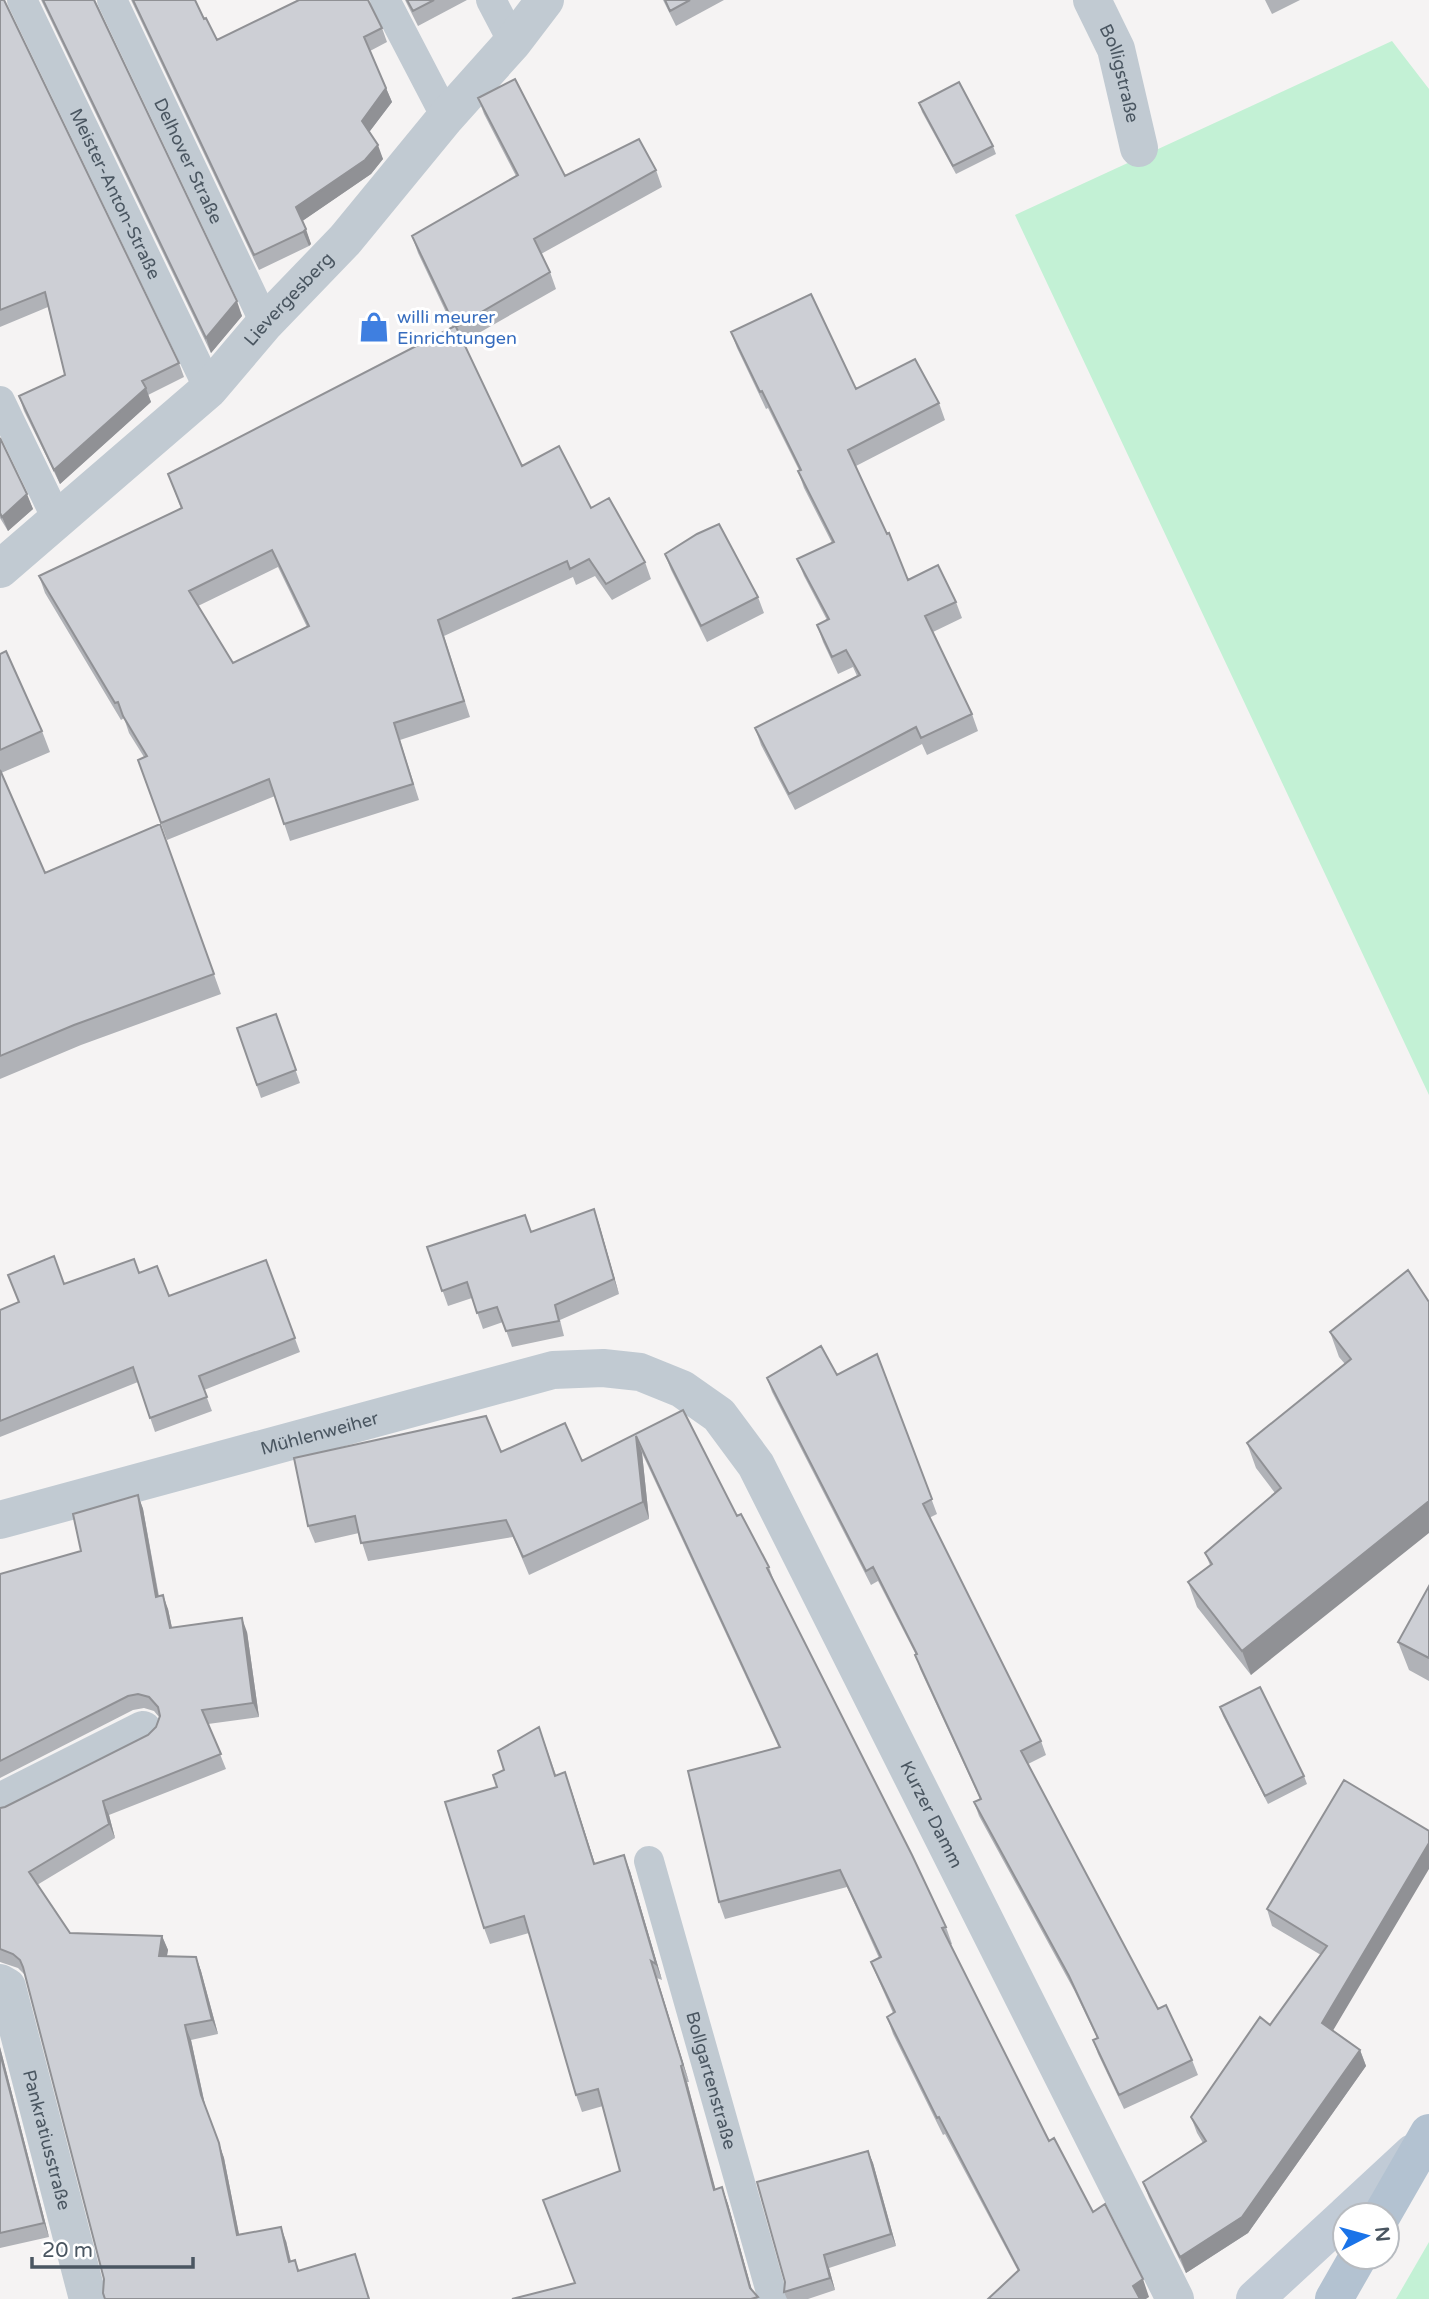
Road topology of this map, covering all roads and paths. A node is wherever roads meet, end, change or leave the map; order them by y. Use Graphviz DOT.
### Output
graph roads {
  1 [pos="22,0"];
  2 [pos="112,0"];
  3 [pos="385,0"];
  4 [pos="491,0"];
  5 [pos="545,0"];
  6 [pos="1092,0"];
  7 [pos="513,42"];
  8 [pos="446,117"];
  9 [pos="1139,148"];
  10 [pos="265,323"];
  11 [pos="209,389"];
  12 [pos="0,401"];
  13 [pos="58,521"];
  14 [pos="0,569"];
  15 [pos="640,1372"];
  16 [pos="0,1520"];
  17 [pos="143,1730"];
  18 [pos="0,1802"];
  19 [pos="649,1861"];
  20 [pos="0,1983"];
  21 [pos="1426,2139"];
  22 [pos="1362,2201"];
  23 [pos="1390,2201"];
  24 [pos="1331,2230"];
  25 [pos="1350,2271"];
  26 [pos="88,2299"];
  27 [pos="773,2299"];
  28 [pos="1175,2299"];
  29 [pos="1255,2299"];
  30 [pos="1334,2299"];
  1 -- 11 [label="lane, Meister-Anton-Straße"];
  2 -- 10 [label="lane, Delhover Straße"];
  3 -- 8 [label="lane"];
  4 -- 7 [label="lane"];
  5 -- 7 [label="street, Lievergesberg"];
  6 -- 9 [label="street, Bolligstraße"];
  7 -- 8 [label="street, Lievergesberg"];
  8 -- 10 [label="street, Lievergesberg"];
  10 -- 11 [label="street, Lievergesberg"];
  11 -- 13 [label="street, Lievergesberg"];
  12 -- 13 [label="lane"];
  13 -- 14 [label="street, Lievergesberg"];
  15 -- 16 [label="street, Mühlenweiher"];
  15 -- 28 [label="street, Kurzer Damm"];
  17 -- 18 [label="street"];
  19 -- 27 [label="lane, Bollgartenstraße"];
  20 -- 26 [label="street, Pankratiusstraße"];
  21 -- 22 [label="main road"];
  21 -- 23 [label="main road"];
  24 -- 29 [label="main road"];
  25 -- 30 [label="main road"];
}
